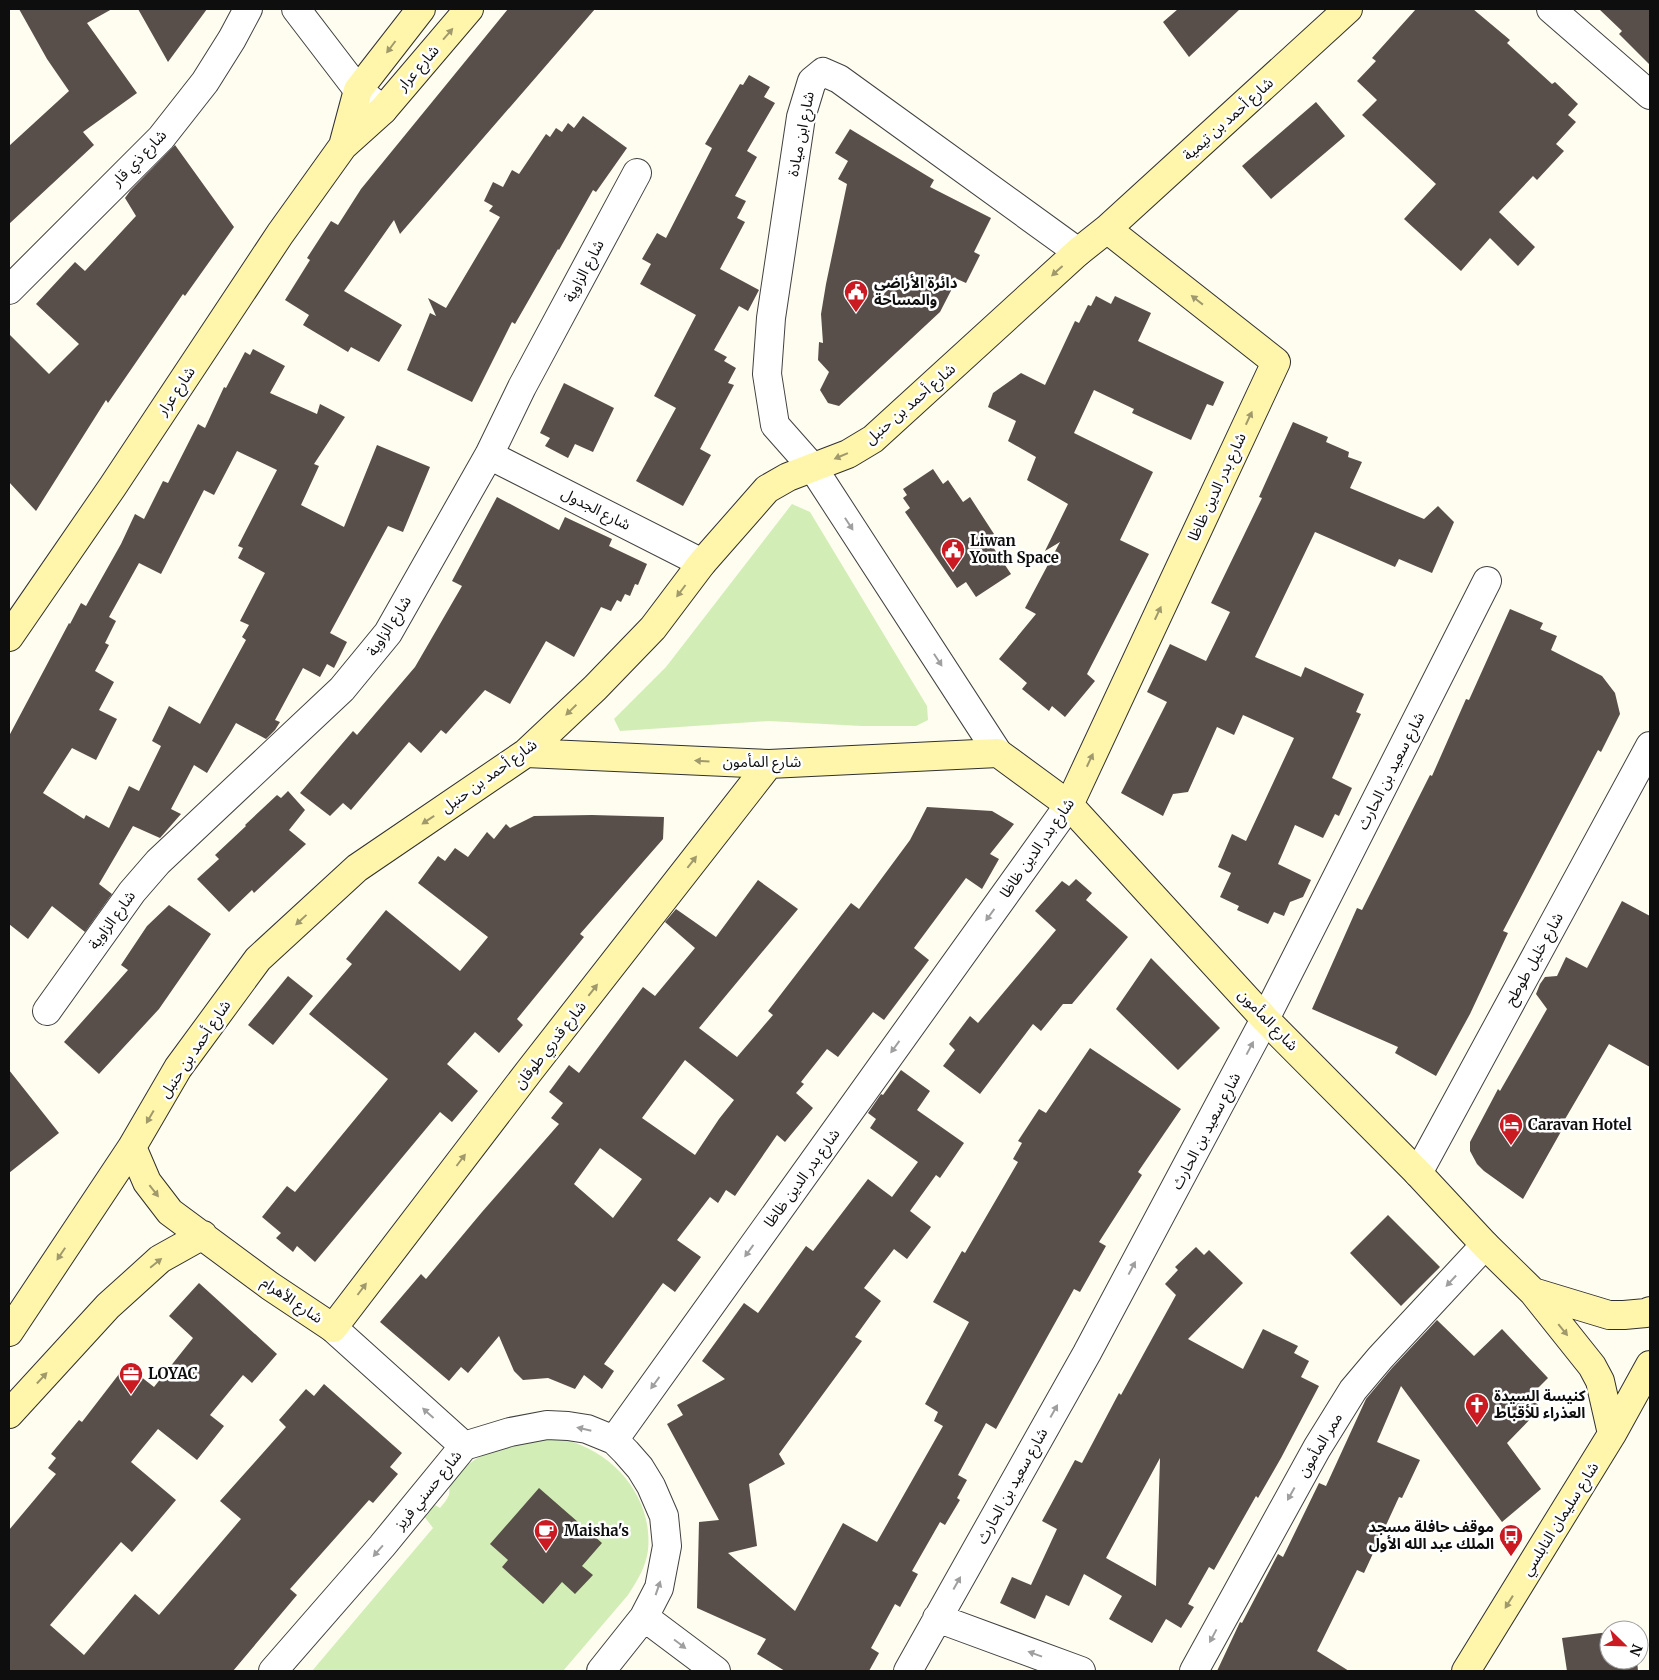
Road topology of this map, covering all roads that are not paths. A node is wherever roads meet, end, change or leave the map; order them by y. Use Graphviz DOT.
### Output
graph roads {
  1 [pos="248,9"];
  2 [pos="296,9"];
  3 [pos="421,9"];
  4 [pos="469,9"];
  5 [pos="1348,9"];
  6 [pos="1551,9"];
  7 [pos="358,90"];
  8 [pos="1650,95"];
  9 [pos="383,110"];
  10 [pos="343,146"];
  11 [pos="637,172"];
  12 [pos="1107,229"];
  13 [pos="1078,252"];
  14 [pos="9,290"];
  15 [pos="489,456"];
  16 [pos="813,468"];
  17 [pos="702,563"];
  18 [pos="1487,581"];
  19 [pos="9,637"];
  20 [pos="1650,746"];
  21 [pos="526,753"];
  22 [pos="998,753"];
  23 [pos="769,764"];
  24 [pos="1069,805"];
  25 [pos="47,1011"];
  26 [pos="1266,1019"];
  27 [pos="132,1148"];
  28 [pos="1418,1173"];
  29 [pos="203,1235"];
  30 [pos="1485,1245"];
  31 [pos="1533,1292"];
  32 [pos="1650,1311"];
  33 [pos="333,1328"];
  34 [pos="9,1332"];
  35 [pos="1650,1364"];
  36 [pos="12,1402"];
  37 [pos="1612,1434"];
  38 [pos="614,1440"];
  39 [pos="464,1446"];
  40 [pos="644,1617"];
  41 [pos="937,1618"];
  42 [pos="273,1671"];
  43 [pos="601,1671"];
  44 [pos="716,1671"];
  45 [pos="908,1671"];
  46 [pos="1081,1671"];
  47 [pos="1194,1671"];
  48 [pos="1466,1671"];
  1 -- 14 [label="street, شارع ذي قار"];
  2 -- 7 [label="street"];
  3 -- 7 [label="street, شارع عرار, one-way"];
  9 -- 4 [label="street, شارع عرار, one-way"];
  5 -- 12 [label="street, شارع أحمد بن تيمية"];
  6 -- 8 [label="street"];
  7 -- 9 [label="street"];
  7 -- 10 [label="street, شارع عرار"];
  9 -- 10 [label="street, شارع عرار"];
  10 -- 19 [label="street, شارع عرار"];
  11 -- 15 [label="street, شارع الزاوية"];
  12 -- 13 [label="street, شارع أحمد بن حنبل"];
  24 -- 12 [label="street, شارع بدر الدين ظاظا, one-way"];
  13 -- 16 [label="street, شارع أحمد بن حنبل, one-way"];
  13 -- 16 [label="street, شارع ابن ميادة"];
  15 -- 17 [label="street, شارع الجدول"];
  15 -- 25 [label="street, شارع الزاوية"];
  16 -- 17 [label="street, شارع أحمد بن حنبل"];
  16 -- 22 [label="street, شارع المأمون, one-way"];
  17 -- 21 [label="street, شارع أحمد بن حنبل, one-way"];
  18 -- 26 [label="street, شارع سعيد بن الحارث"];
  20 -- 28 [label="street, شارع خليل طوطح"];
  23 -- 21 [label="street, شارع المأمون, one-way"];
  21 -- 27 [label="street, شارع أحمد بن حنبل, one-way"];
  22 -- 23 [label="street, شارع المأمون"];
  22 -- 24 [label="street, شارع المأمون"];
  33 -- 23 [label="street, شارع قدري طوقان, one-way"];
  24 -- 26 [label="street, شارع المأمون"];
  24 -- 38 [label="street, شارع بدر الدين ظاظا, one-way"];
  26 -- 28 [label="street, شارع المأمون"];
  41 -- 26 [label="street, شارع سعيد بن الحارث, one-way"];
  27 -- 29 [label="street, شارع الأهرام, one-way"];
  27 -- 34 [label="street, شارع أحمد بن حنبل, one-way"];
  28 -- 30 [label="street, شارع المأمون"];
  29 -- 33 [label="street, شارع الأهرام"];
  36 -- 29 [label="street, one-way"];
  30 -- 31 [label="street, شارع المأمون"];
  30 -- 47 [label="street, ممر المأمون, one-way"];
  31 -- 32 [label="street"];
  31 -- 37 [label="street, شارع المأمون, one-way"];
  39 -- 33 [label="street, شارع الأهرام, one-way"];
  35 -- 37 [label="street, شارع سليمان النابلسي"];
  37 -- 48 [label="street, شارع سليمان النابلسي, one-way"];
  38 -- 39 [label="street, شارع حسني فريز, one-way"];
  40 -- 38 [label="street, شارع حسني فريز, one-way"];
  39 -- 42 [label="street, شارع حسني فريز, one-way"];
  40 -- 43 [label="street, شارع حسني فريز"];
  40 -- 44 [label="street, one-way"];
  41 -- 45 [label="street, شارع سعيد بن الحارث"];
  46 -- 41 [label="street, one-way"];
}
